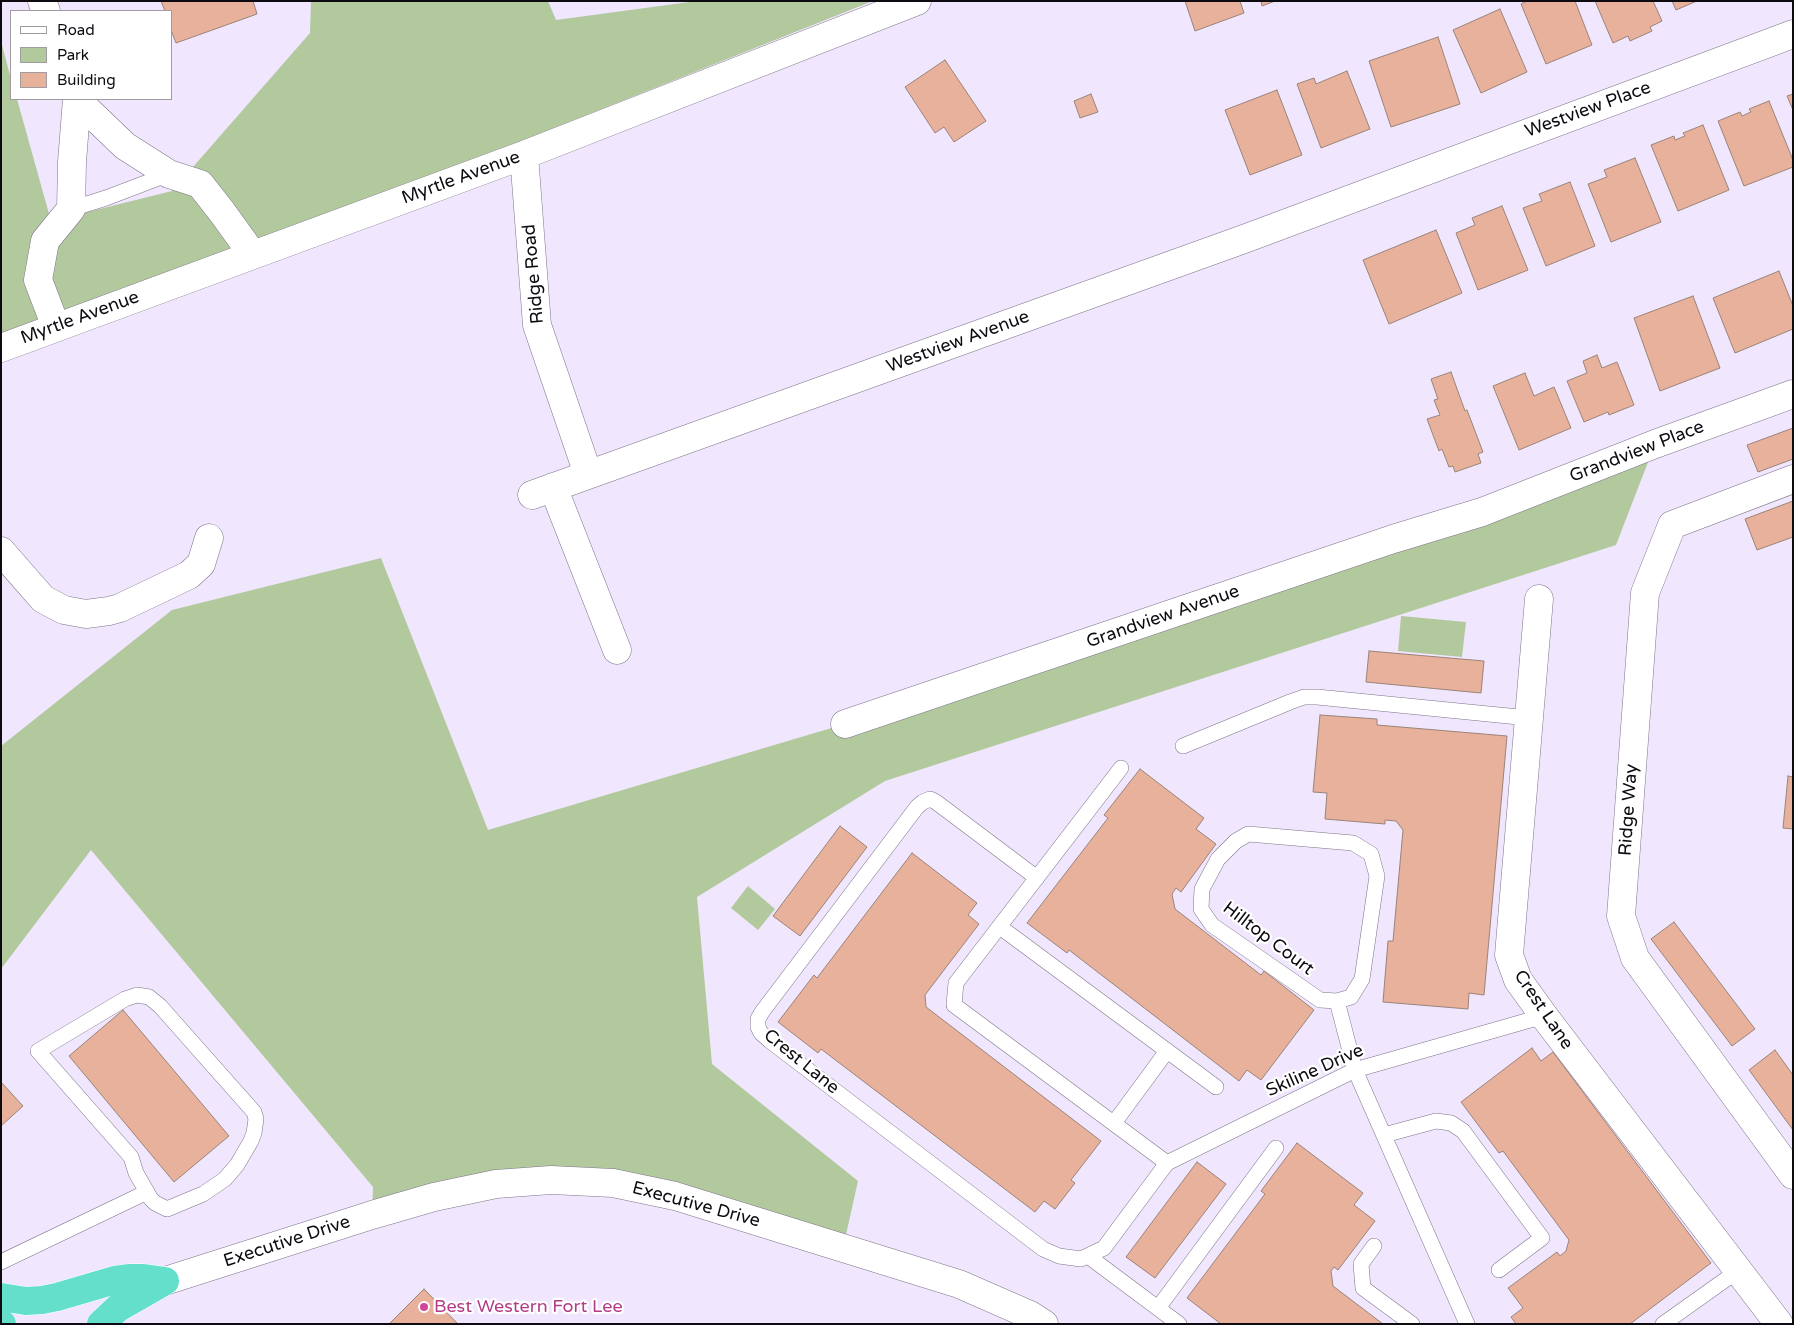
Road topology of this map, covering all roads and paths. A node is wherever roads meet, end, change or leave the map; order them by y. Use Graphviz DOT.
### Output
graph roads {
  1 [pos="917,1"];
  2 [pos="1793,34"];
  3 [pos="78,100"];
  4 [pos="524,155"];
  5 [pos="169,174"];
  6 [pos="1382,186"];
  7 [pos="71,209"];
  8 [pos="253,255"];
  9 [pos="56,326"];
  10 [pos="1,348"];
  11 [pos="1793,394"];
  12 [pos="588,474"];
  13 [pos="1793,479"];
  14 [pos="1482,512"];
  15 [pos="209,538"];
  16 [pos="1,551"];
  17 [pos="1539,599"];
  18 [pos="617,650"];
  19 [pos="1529,718"];
  20 [pos="845,724"];
  21 [pos="1183,746"];
  22 [pos="1121,768"];
  23 [pos="1037,878"];
  24 [pos="1000,927"];
  25 [pos="1337,1002"];
  26 [pos="1544,1016"];
  27 [pos="1167,1051"];
  28 [pos="1354,1070"];
  29 [pos="1216,1087"];
  30 [pos="1114,1123"];
  31 [pos="1384,1135"];
  32 [pos="1276,1148"];
  33 [pos="1167,1163"];
  34 [pos="1793,1175"];
  35 [pos="147,1192"];
  36 [pos="1374,1246"];
  37 [pos="1088,1256"];
  38 [pos="1,1262"];
  39 [pos="1498,1270"];
  40 [pos="1739,1270"];
  41 [pos="165,1281"];
  42 [pos="1,1297"];
  43 [pos="1158,1308"];
  44 [pos="101,1324"];
  45 [pos="1044,1324"];
  46 [pos="1179,1324"];
  47 [pos="1412,1324"];
  48 [pos="1467,1324"];
  49 [pos="1663,1324"];
  50 [pos="1779,1324"];
  1 -- 4 [label="street, Myrtle Avenue"];
  2 -- 6 [label="street, Westview Place"];
  3 -- 5 [label="street"];
  3 -- 7 [label="street"];
  4 -- 8 [label="street, Myrtle Avenue"];
  4 -- 12 [label="street, Ridge Road"];
  5 -- 7 [label="lane"];
  5 -- 8 [label="street"];
  6 -- 12 [label="street, Westview Avenue"];
  7 -- 9 [label="street"];
  8 -- 9 [label="street, Myrtle Avenue"];
  9 -- 10 [label="street, Myrtle Avenue"];
  11 -- 14 [label="street, Grandview Place"];
  12 -- 18 [label="street, Westview Avenue"];
  13 -- 34 [label="street, Ridge Way"];
  14 -- 20 [label="street, Grandview Avenue"];
  15 -- 16 [label="street"];
  17 -- 19 [label="street, Crest Lane"];
  19 -- 21 [label="lane"];
  19 -- 26 [label="street, Crest Lane"];
  22 -- 23 [label="lane"];
  23 -- 24 [label="lane"];
  23 -- 37 [label="lane, Crest Lane"];
  24 -- 27 [label="lane"];
  24 -- 30 [label="lane"];
  25 -- 25 [label="lane, Hilltop Court"];
  25 -- 28 [label="lane"];
  26 -- 28 [label="lane, Skiline Drive"];
  26 -- 40 [label="street, Crest Lane"];
  27 -- 29 [label="lane"];
  27 -- 30 [label="lane"];
  28 -- 31 [label="lane"];
  28 -- 33 [label="lane, Skiline Drive"];
  30 -- 33 [label="lane"];
  31 -- 39 [label="lane"];
  31 -- 48 [label="lane"];
  32 -- 43 [label="lane"];
  33 -- 37 [label="lane"];
  35 -- 35 [label="lane"];
  35 -- 38 [label="lane"];
  36 -- 47 [label="lane"];
  37 -- 43 [label="lane"];
  40 -- 49 [label="lane"];
  40 -- 50 [label="street, Crest Lane"];
  41 -- 42 [label="highway"];
  41 -- 44 [label="highway"];
  41 -- 45 [label="street, Executive Drive"];
  43 -- 46 [label="lane"];
}
